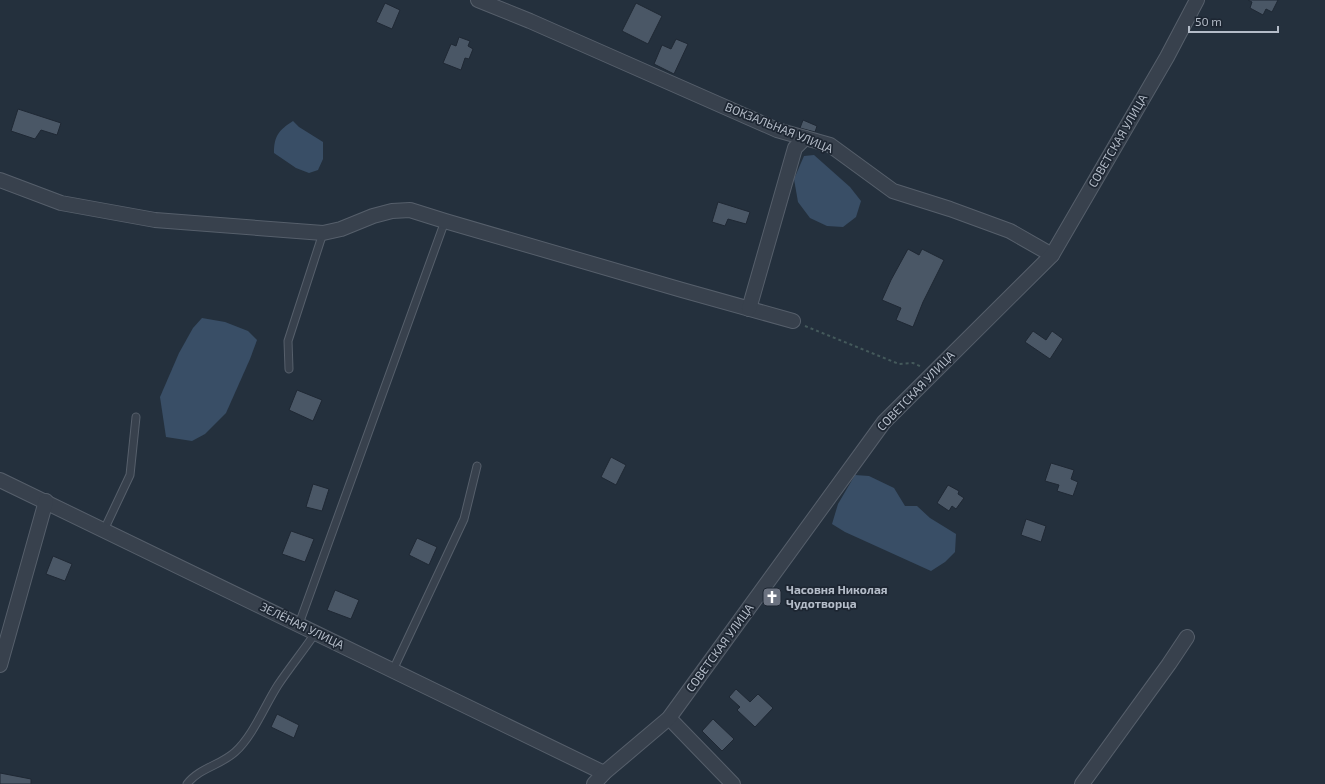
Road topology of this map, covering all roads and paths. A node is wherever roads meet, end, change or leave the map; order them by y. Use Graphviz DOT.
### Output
graph roads {
  1 [pos="478,0"];
  2 [pos="1197,0"];
  3 [pos="804,138"];
  4 [pos="0,180"];
  5 [pos="446,221"];
  6 [pos="323,233"];
  7 [pos="1052,255"];
  8 [pos="749,309"];
  9 [pos="793,321"];
  10 [pos="290,369"];
  11 [pos="934,371"];
  12 [pos="136,417"];
  13 [pos="477,466"];
  14 [pos="0,480"];
  15 [pos="46,501"];
  16 [pos="104,530"];
  17 [pos="299,624"];
  18 [pos="316,632"];
  19 [pos="1187,637"];
  20 [pos="0,665"];
  21 [pos="393,670"];
  22 [pos="669,718"];
  23 [pos="604,773"];
  24 [pos="187,784"];
  25 [pos="594,784"];
  26 [pos="733,784"];
  27 [pos="1082,784"];
  1 -- 3 [label="street, ВОКЗАЛЬНАЯ УЛИЦА"];
  2 -- 7 [label="street, СОВЕТСКАЯ УЛИЦА"];
  3 -- 7 [label="street, ВОКЗАЛЬНАЯ УЛИЦА"];
  3 -- 8 [label="street"];
  4 -- 6 [label="street"];
  5 -- 6 [label="street"];
  5 -- 8 [label="street"];
  5 -- 17 [label="lane"];
  6 -- 10 [label="lane"];
  7 -- 11 [label="street, СОВЕТСКАЯ УЛИЦА"];
  8 -- 9 [label="street"];
  9 -- 11 [label="path"];
  11 -- 22 [label="street, СОВЕТСКАЯ УЛИЦА"];
  12 -- 16 [label="lane"];
  13 -- 21 [label="lane"];
  14 -- 15 [label="street, ЗЕЛЁНАЯ УЛИЦА"];
  15 -- 16 [label="street, ЗЕЛЁНАЯ УЛИЦА"];
  15 -- 20 [label="street"];
  16 -- 17 [label="street, ЗЕЛЁНАЯ УЛИЦА"];
  17 -- 18 [label="street, ЗЕЛЁНАЯ УЛИЦА"];
  18 -- 21 [label="street, ЗЕЛЁНАЯ УЛИЦА"];
  18 -- 24 [label="lane"];
  19 -- 27 [label="street"];
  21 -- 23 [label="street, ЗЕЛЁНАЯ УЛИЦА"];
  22 -- 23 [label="street, СОВЕТСКАЯ УЛИЦА"];
  22 -- 26 [label="street"];
  23 -- 25 [label="street, СОВЕТСКАЯ УЛИЦА"];
}
